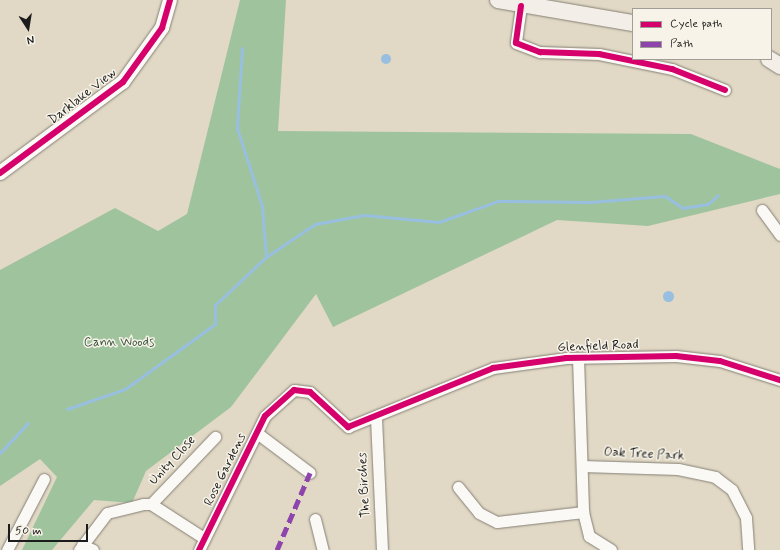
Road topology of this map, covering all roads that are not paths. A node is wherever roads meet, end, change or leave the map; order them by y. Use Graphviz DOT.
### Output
graph roads {
  1 [pos="170,0"];
  2 [pos="498,0"];
  3 [pos="522,6"];
  4 [pos="632,23"];
  5 [pos="771,60"];
  6 [pos="780,66"];
  7 [pos="725,90"];
  8 [pos="0,173"];
  9 [pos="762,210"];
  10 [pos="780,235"];
  11 [pos="578,358"];
  12 [pos="780,380"];
  13 [pos="277,402"];
  14 [pos="376,418"];
  15 [pos="257,432"];
  16 [pos="215,437"];
  17 [pos="582,466"];
  18 [pos="310,473"];
  19 [pos="44,479"];
  20 [pos="458,487"];
  21 [pos="151,504"];
  22 [pos="583,512"];
  23 [pos="315,519"];
  24 [pos="204,538"];
  25 [pos="80,547"];
  26 [pos="6,550"];
  27 [pos="93,550"];
  28 [pos="199,550"];
  29 [pos="323,550"];
  30 [pos="382,550"];
  31 [pos="611,550"];
  32 [pos="748,550"];
  1 -- 8 [label="street, Darklake View"];
  2 -- 3 [label="main road"];
  3 -- 4 [label="main road"];
  3 -- 7 [label="street"];
  5 -- 6 [label="main road"];
  9 -- 10 [label="street"];
  11 -- 12 [label="street, Glenfield Road"];
  11 -- 14 [label="street, Glenfield Road"];
  11 -- 17 [label="street"];
  13 -- 14 [label="street, Glenfield Road"];
  13 -- 15 [label="street, Rose Gardens"];
  14 -- 30 [label="street, The Birches"];
  15 -- 18 [label="street"];
  15 -- 24 [label="street, Rose Gardens"];
  16 -- 21 [label="street, Unity Close"];
  17 -- 22 [label="street"];
  17 -- 32 [label="street, Oak Tree Park"];
  19 -- 26 [label="street"];
  20 -- 22 [label="street"];
  21 -- 24 [label="street"];
  21 -- 25 [label="street"];
  22 -- 31 [label="street"];
  23 -- 29 [label="street"];
  24 -- 28 [label="street, Rose Gardens"];
  25 -- 27 [label="street"];
}
